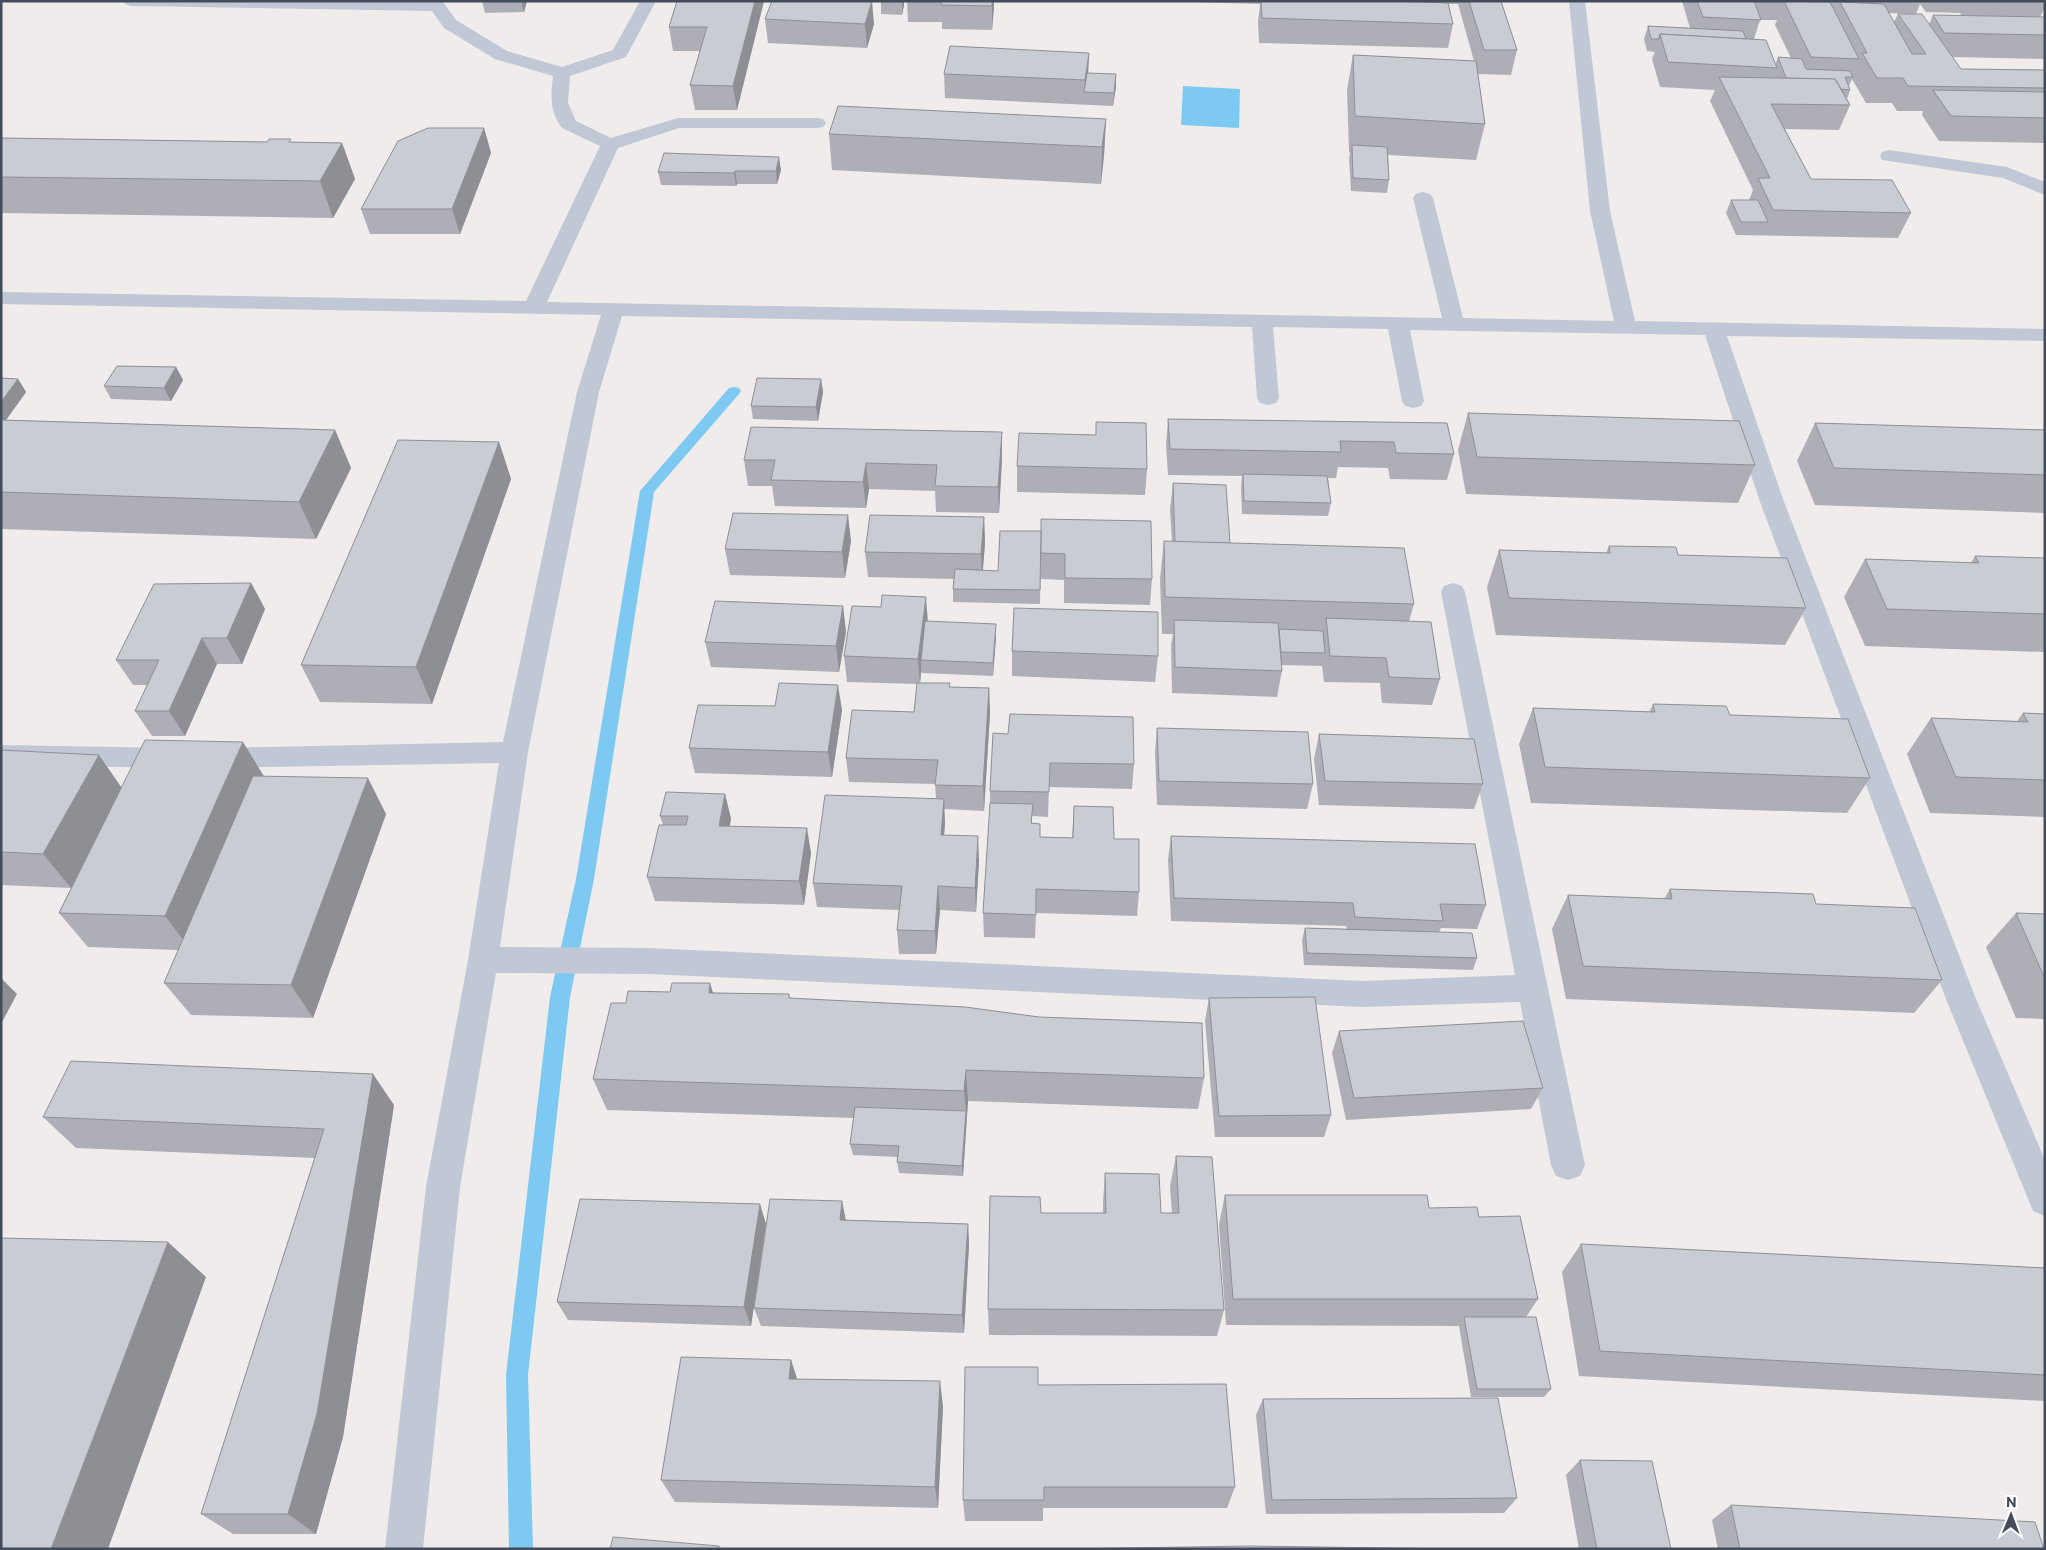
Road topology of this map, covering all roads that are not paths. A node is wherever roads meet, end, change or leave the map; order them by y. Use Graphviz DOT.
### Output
graph roads {
  1 [pos="131,1"];
  2 [pos="648,1"];
  3 [pos="1577,1"];
  4 [pos="437,3"];
  5 [pos="562,73"];
  6 [pos="816,123"];
  7 [pos="610,144"];
  8 [pos="1889,156"];
  9 [pos="2045,189"];
  10 [pos="1423,198"];
  11 [pos="1,298"];
  12 [pos="534,309"];
  13 [pos="613,311"];
  14 [pos="1262,321"];
  15 [pos="1398,324"];
  16 [pos="1454,324"];
  17 [pos="1626,327"];
  18 [pos="1714,329"];
  19 [pos="2042,339"];
  20 [pos="1268,398"];
  21 [pos="1413,400"];
  22 [pos="1453,592"];
  23 [pos="514,752"];
  24 [pos="1,755"];
  25 [pos="483,960"];
  26 [pos="1533,988"];
  27 [pos="1568,1165"];
  28 [pos="2045,1200"];
  29 [pos="404,1549"];
  1 -- 4 [label="street"];
  2 -- 5 [label="street"];
  3 -- 17 [label="street"];
  4 -- 5 [label="street"];
  5 -- 7 [label="street"];
  6 -- 7 [label="street"];
  7 -- 12 [label="street"];
  8 -- 9 [label="street"];
  10 -- 16 [label="street"];
  11 -- 12 [label="street"];
  12 -- 13 [label="street"];
  13 -- 14 [label="street"];
  13 -- 23 [label="street"];
  14 -- 15 [label="street"];
  14 -- 20 [label="street"];
  15 -- 16 [label="street"];
  15 -- 21 [label="street"];
  16 -- 17 [label="street"];
  17 -- 18 [label="street"];
  18 -- 19 [label="street"];
  18 -- 28 [label="street"];
  22 -- 26 [label="street"];
  23 -- 24 [label="street"];
  23 -- 25 [label="street"];
  25 -- 26 [label="street"];
  25 -- 29 [label="street"];
  26 -- 27 [label="street"];
}
